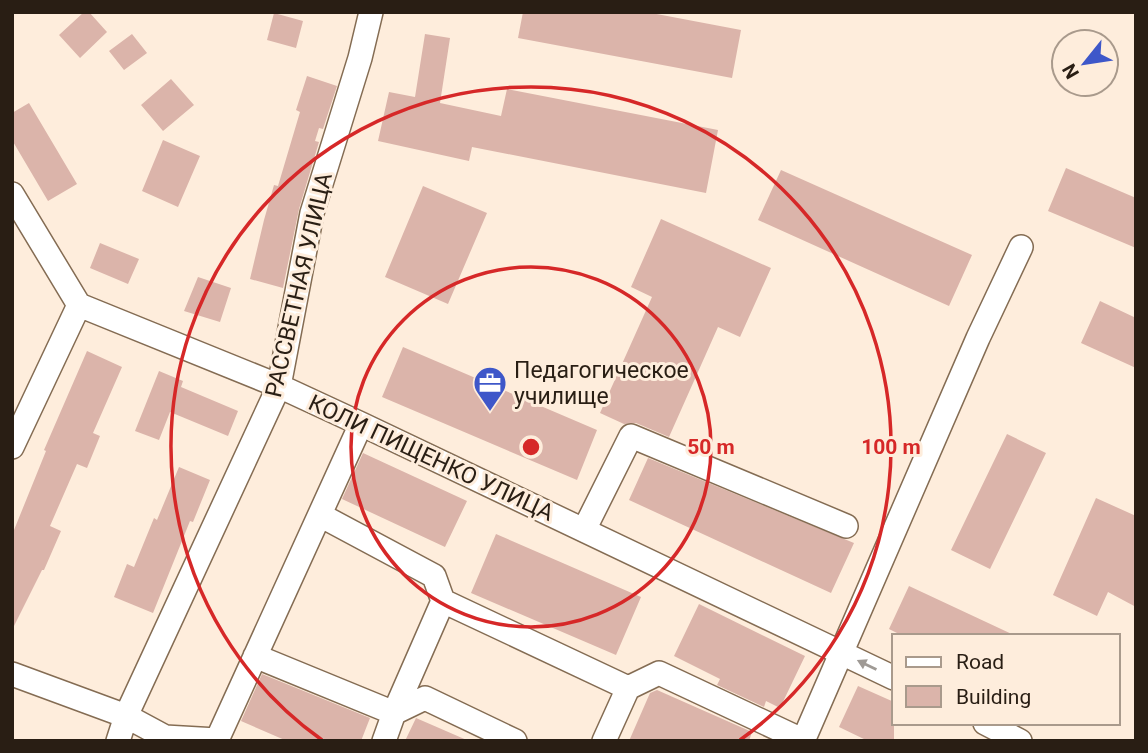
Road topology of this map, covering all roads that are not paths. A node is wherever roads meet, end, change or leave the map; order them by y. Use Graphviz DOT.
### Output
graph roads {
  1 [pos="371,12"];
  2 [pos="12,194"];
  3 [pos="1021,247"];
  4 [pos="79,305"];
  5 [pos="279,386"];
  6 [pos="361,424"];
  7 [pos="12,447"];
  8 [pos="320,515"];
  9 [pos="846,526"];
  10 [pos="584,530"];
  11 [pos="443,601"];
  12 [pos="840,652"];
  13 [pos="255,656"];
  14 [pos="12,674"];
  15 [pos="892,677"];
  16 [pos="628,688"];
  17 [pos="394,713"];
  18 [pos="126,716"];
  19 [pos="989,725"];
  20 [pos="217,740"];
  21 [pos="803,740"];
  22 [pos="118,741"];
  23 [pos="384,741"];
  24 [pos="515,741"];
  25 [pos="604,741"];
  26 [pos="1020,741"];
  1 -- 5 [label="street, РАССВЕТНАЯ УЛИЦА"];
  2 -- 4 [label="street"];
  3 -- 12 [label="street"];
  4 -- 5 [label="street, КОЛИ ПИЩЕНКО УЛИЦА"];
  4 -- 7 [label="street"];
  5 -- 6 [label="street, КОЛИ ПИЩЕНКО УЛИЦА"];
  5 -- 18 [label="street, РАССВЕТНАЯ УЛИЦА"];
  6 -- 8 [label="street"];
  6 -- 10 [label="street, КОЛИ ПИЩЕНКО УЛИЦА"];
  8 -- 11 [label="street"];
  8 -- 13 [label="street"];
  9 -- 10 [label="street"];
  10 -- 12 [label="street, КОЛИ ПИЩЕНКО УЛИЦА"];
  11 -- 16 [label="street"];
  11 -- 17 [label="street"];
  15 -- 12 [label="street, КОЛИ ПИЩЕНКО УЛИЦА, one-way"];
  12 -- 21 [label="street"];
  13 -- 17 [label="street"];
  13 -- 20 [label="street"];
  14 -- 18 [label="street"];
  16 -- 21 [label="street"];
  16 -- 25 [label="street"];
  17 -- 23 [label="street"];
  17 -- 24 [label="street"];
  18 -- 20 [label="street"];
  18 -- 22 [label="street, РАССВЕТНАЯ УЛИЦА"];
  19 -- 26 [label="street"];
}
